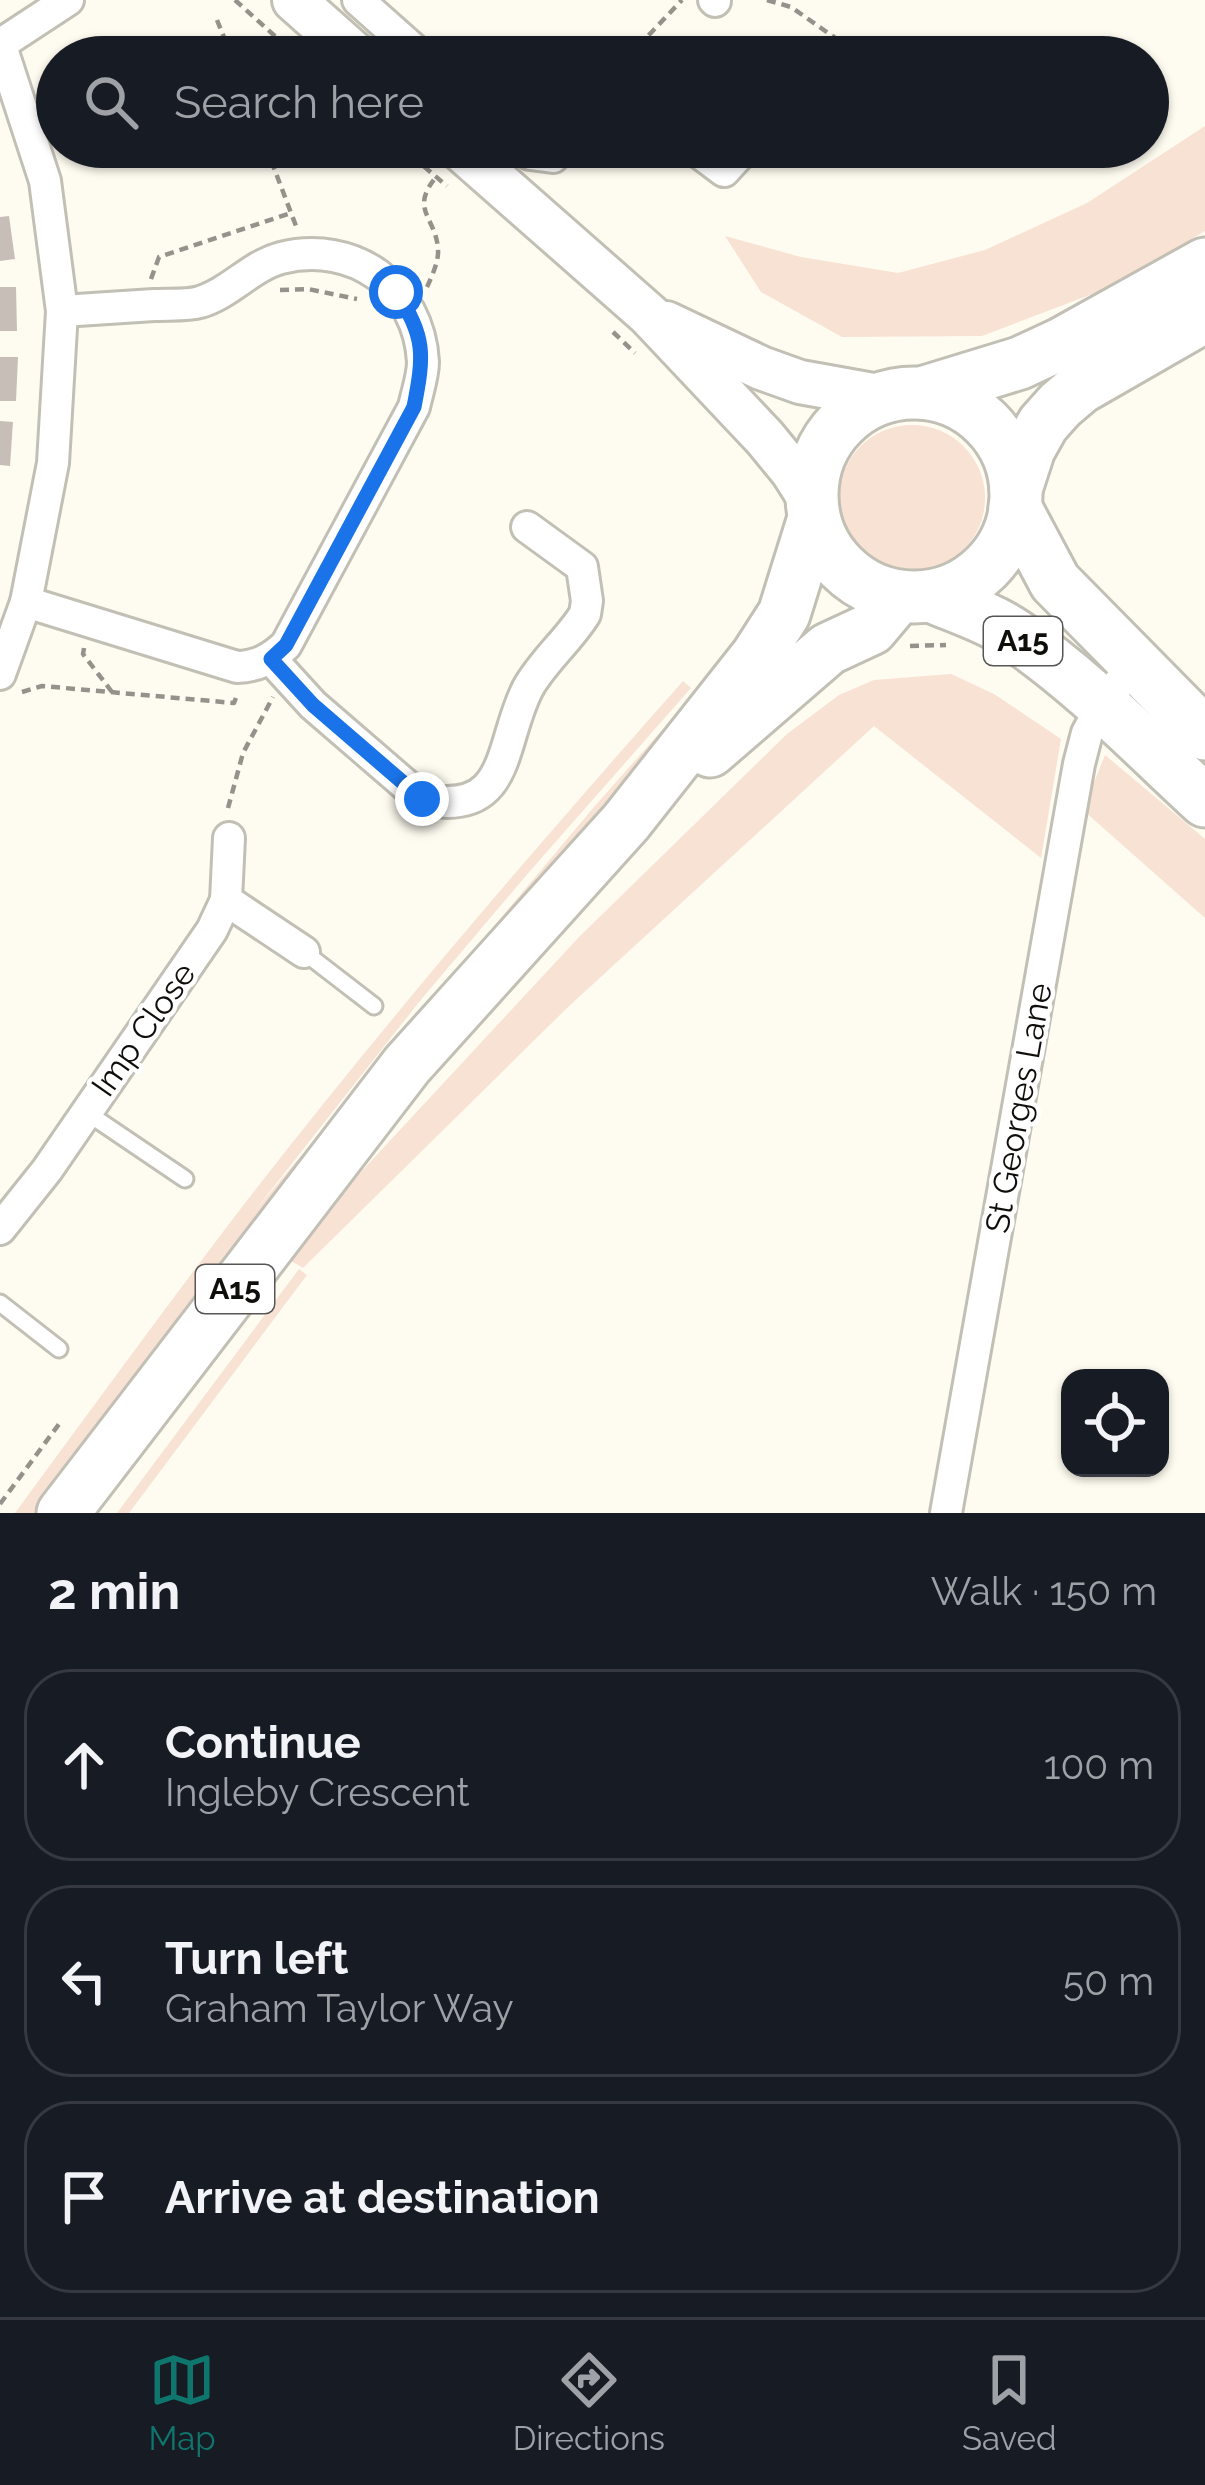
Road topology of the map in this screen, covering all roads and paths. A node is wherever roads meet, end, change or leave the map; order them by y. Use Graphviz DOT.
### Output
graph roads {
  1 [pos="68,0"];
  2 [pos="235,0"];
  3 [pos="295,0"];
  4 [pos="358,0"];
  5 [pos="682,0"];
  6 [pos="767,0"];
  7 [pos="796,0"];
  8 [pos="791,7"];
  9 [pos="218,20"];
  10 [pos="224,36"];
  11 [pos="275,36"];
  12 [pos="335,36"];
  13 [pos="398,36"];
  14 [pos="648,36"];
  15 [pos="832,36"];
  16 [pos="0,43"];
  17 [pos="36,153"];
  18 [pos="41,168"];
  19 [pos="274,168"];
  20 [pos="442,168"];
  21 [pos="448,168"];
  22 [pos="455,168"];
  23 [pos="453,191"];
  24 [pos="291,213"];
  25 [pos="306,254"];
  26 [pos="1205,264"];
  27 [pos="226,291"];
  28 [pos="141,306"];
  29 [pos="62,310"];
  30 [pos="649,314"];
  31 [pos="1205,316"];
  32 [pos="413,317"];
  33 [pos="608,327"];
  34 [pos="642,360"];
  35 [pos="903,395"];
  36 [pos="1016,498"];
  37 [pos="812,510"];
  38 [pos="527,527"];
  39 [pos="914,597"];
  40 [pos="26,602"];
  41 [pos="87,621"];
  42 [pos="950,645"];
  43 [pos="910,646"];
  44 [pos="1134,663"];
  45 [pos="269,667"];
  46 [pos="10,683"];
  47 [pos="112,692"];
  48 [pos="1101,707"];
  49 [pos="1205,734"];
  50 [pos="1205,801"];
  51 [pos="626,822"];
  52 [pos="229,838"];
  53 [pos="226,900"];
  54 [pos="304,952"];
  55 [pos="374,1006"];
  56 [pos="86,1112"];
  57 [pos="185,1179"];
  58 [pos="0,1229"];
  59 [pos="0,1303"];
  60 [pos="59,1349"];
  61 [pos="62,1420"];
  62 [pos="0,1504"];
  63 [pos="63,1513"];
  64 [pos="946,1513"];
  1 -- 16 [label="street"];
  2 -- 11 [label="path"];
  3 -- 12 [label="main road"];
  4 -- 13 [label="street"];
  5 -- 14 [label="path"];
  6 -- 8 [label="path"];
  7 -- 8 [label="path"];
  8 -- 15 [label="path"];
  9 -- 10 [label="path"];
  16 -- 17 [label="street"];
  18 -- 29 [label="street"];
  19 -- 24 [label="path"];
  20 -- 32 [label="path"];
  21 -- 23 [label="path"];
  22 -- 30 [label="main road"];
  24 -- 25 [label="path"];
  24 -- 28 [label="path"];
  25 -- 27 [label="street"];
  25 -- 32 [label="street"];
  26 -- 35 [label="highway"];
  27 -- 28 [label="street"];
  27 -- 32 [label="path"];
  28 -- 29 [label="street"];
  29 -- 40 [label="street"];
  30 -- 35 [label="main road"];
  30 -- 37 [label="main road"];
  31 -- 36 [label="highway"];
  32 -- 45 [label="street"];
  33 -- 34 [label="path"];
  35 -- 36 [label="highway"];
  35 -- 37 [label="highway"];
  36 -- 39 [label="highway"];
  36 -- 44 [label="highway, A15"];
  37 -- 39 [label="highway"];
  37 -- 51 [label="highway, A15"];
  38 -- 45 [label="street"];
  39 -- 48 [label="highway, A15"];
  39 -- 51 [label="highway, A15"];
  40 -- 41 [label="street"];
  40 -- 46 [label="street"];
  41 -- 45 [label="street"];
  41 -- 47 [label="path"];
  42 -- 43 [label="path"];
  44 -- 48 [label="street, St Georges Lane"];
  44 -- 49 [label="highway, A15"];
  45 -- 47 [label="path"];
  45 -- 52 [label="path"];
  46 -- 47 [label="path"];
  48 -- 50 [label="highway, A15"];
  48 -- 64 [label="street, St Georges Lane"];
  51 -- 63 [label="highway, A15"];
  52 -- 53 [label="street"];
  53 -- 54 [label="street"];
  53 -- 56 [label="street, Imp Close"];
  54 -- 55 [label="lane"];
  56 -- 57 [label="lane"];
  56 -- 58 [label="street, Imp Close"];
  59 -- 60 [label="lane"];
  61 -- 62 [label="path"];
}
